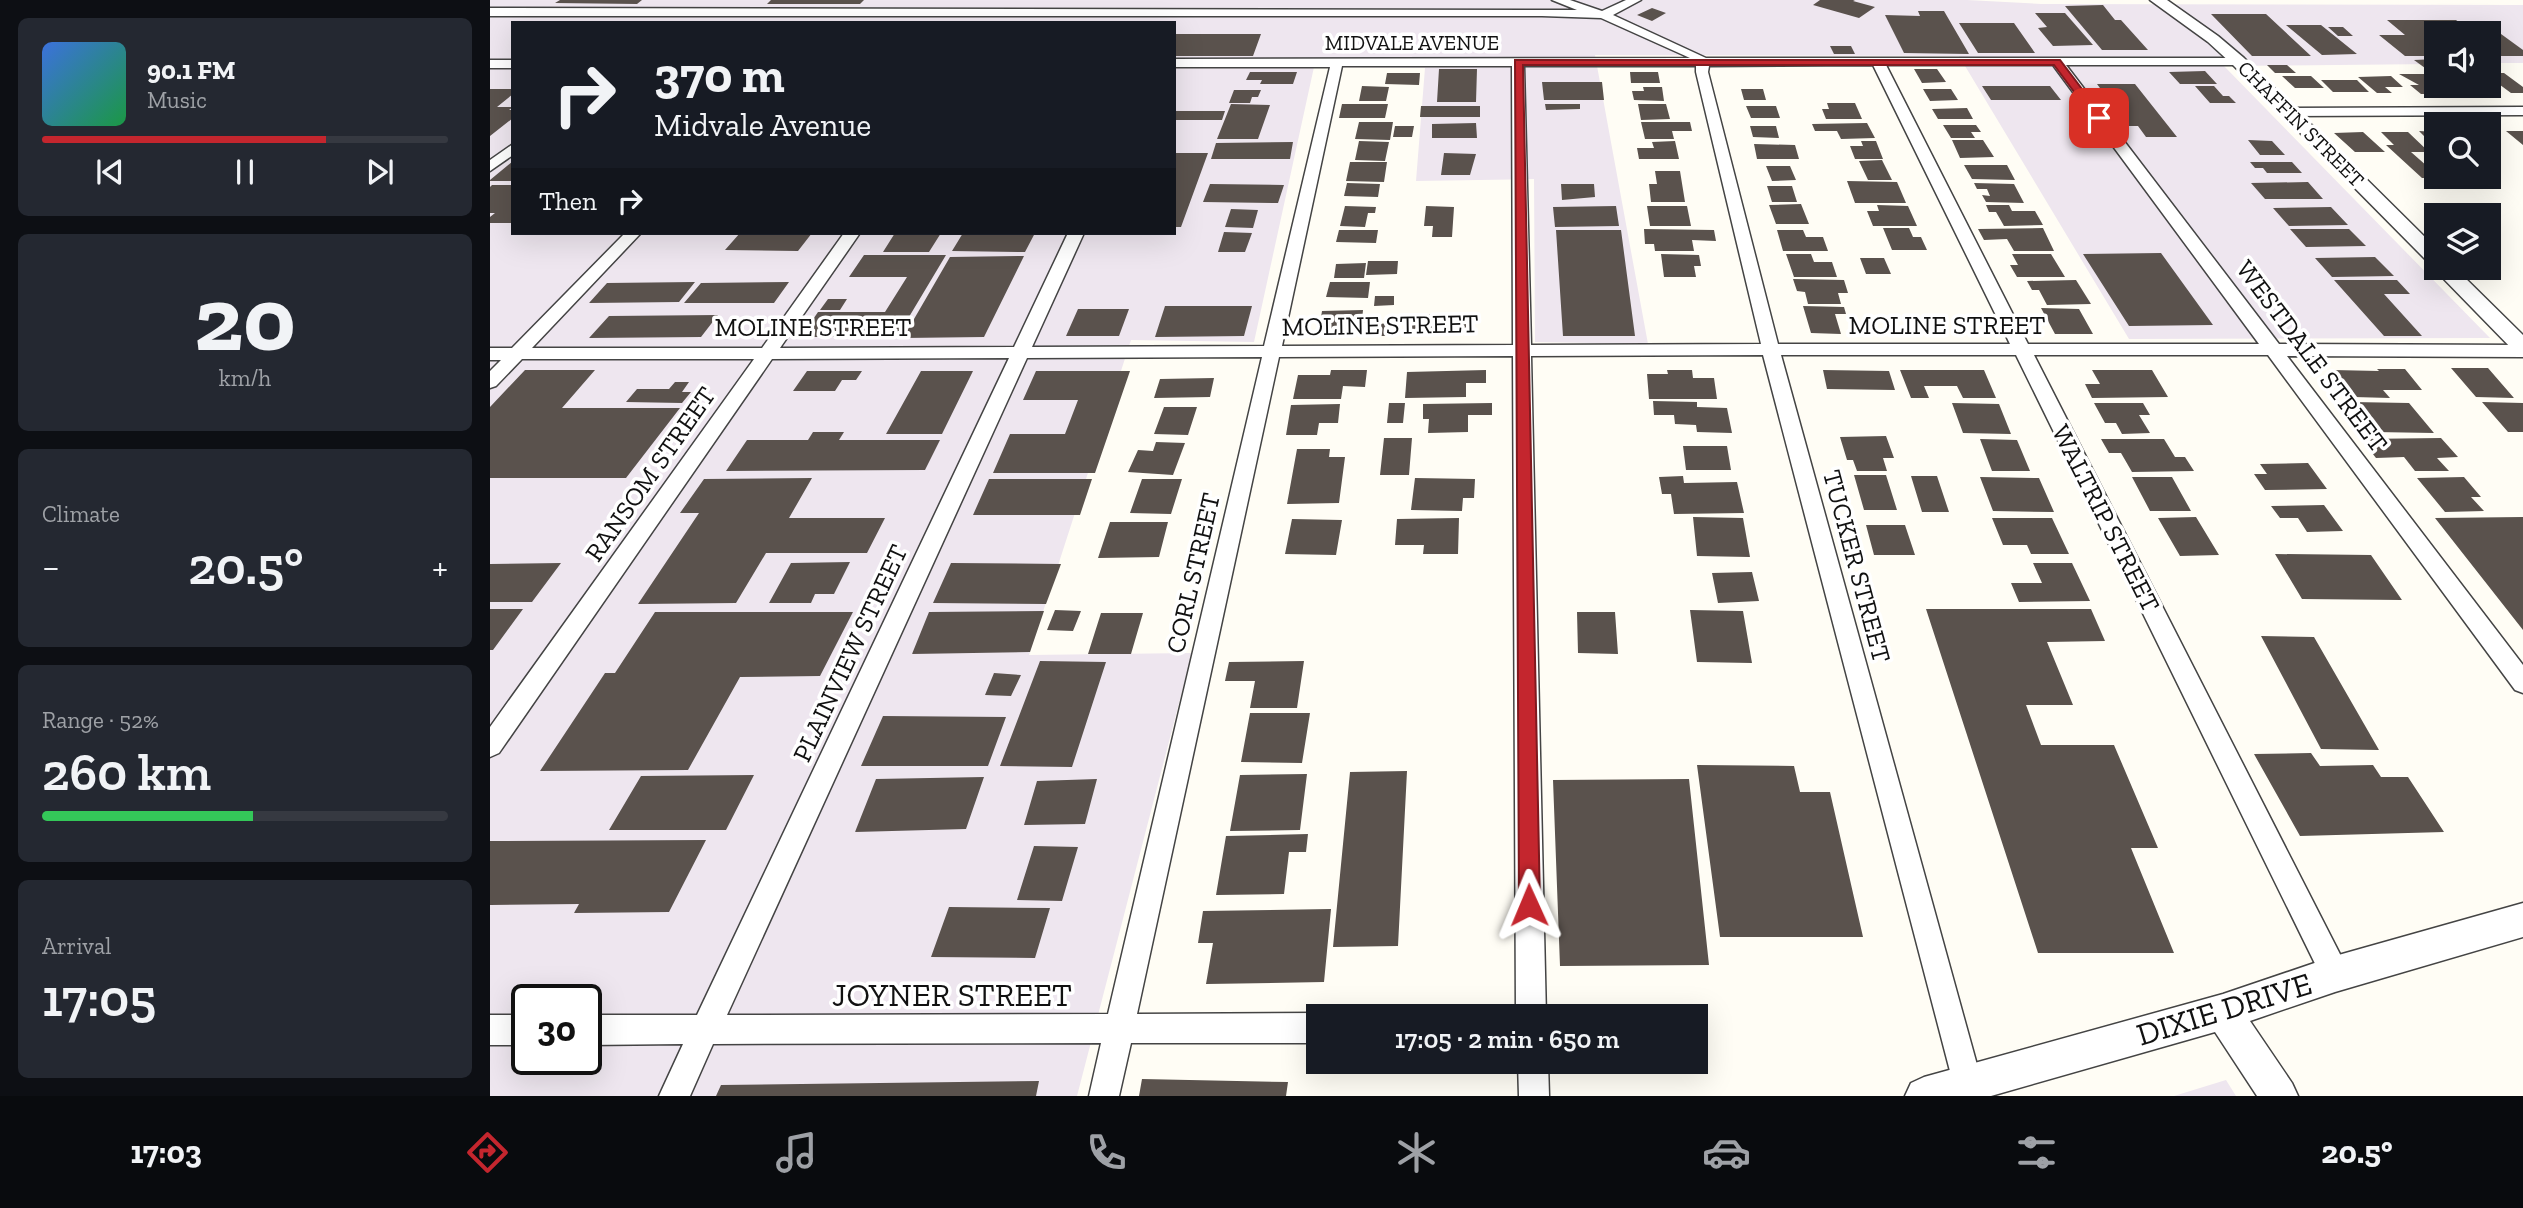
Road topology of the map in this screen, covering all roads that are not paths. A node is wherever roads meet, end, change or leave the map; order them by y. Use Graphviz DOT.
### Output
graph roads {
  1 [pos="918,0"];
  2 [pos="1226,0"];
  3 [pos="1558,0"];
  4 [pos="1634,0"];
  5 [pos="2157,0"];
  6 [pos="490,12"];
  7 [pos="941,12"];
  8 [pos="1255,12"];
  9 [pos="1603,15"];
  10 [pos="2238,61"];
  11 [pos="1337,62"];
  12 [pos="1518,62"];
  13 [pos="1878,62"];
  14 [pos="2057,62"];
  15 [pos="1176,63"];
  16 [pos="1703,63"];
  17 [pos="490,64"];
  18 [pos="511,64"];
  19 [pos="2289,111"];
  20 [pos="2523,111"];
  21 [pos="511,150"];
  22 [pos="490,167"];
  23 [pos="631,235"];
  24 [pos="851,235"];
  25 [pos="1075,235"];
  26 [pos="2424,247"];
  27 [pos="2456,280"];
  28 [pos="1520,349"];
  29 [pos="2523,349"];
  30 [pos="2273,350"];
  31 [pos="1771,351"];
  32 [pos="2022,351"];
  33 [pos="1020,353"];
  34 [pos="1271,353"];
  35 [pos="490,354"];
  36 [pos="517,354"];
  37 [pos="767,354"];
  38 [pos="490,382"];
  39 [pos="2523,683"];
  40 [pos="490,746"];
  41 [pos="2523,920"];
  42 [pos="2335,974"];
  43 [pos="1531,1004"];
  44 [pos="2223,1012"];
  45 [pos="1306,1028"];
  46 [pos="1120,1029"];
  47 [pos="490,1030"];
  48 [pos="511,1030"];
  49 [pos="602,1030"];
  50 [pos="705,1030"];
  51 [pos="1533,1074"];
  52 [pos="1967,1083"];
  53 [pos="674,1096"];
  54 [pos="1104,1096"];
  55 [pos="1534,1096"];
  56 [pos="1924,1096"];
  57 [pos="2279,1096"];
  1 -- 7 [label="street"];
  2 -- 8 [label="street"];
  3 -- 9 [label="street"];
  4 -- 9 [label="street"];
  5 -- 10 [label="street, CHAFFIN STREET"];
  6 -- 7 [label="street"];
  7 -- 8 [label="street"];
  8 -- 9 [label="street"];
  9 -- 16 [label="street"];
  10 -- 14 [label="street, MIDVALE AVENUE"];
  10 -- 19 [label="street, CHAFFIN STREET"];
  11 -- 12 [label="street, MIDVALE AVENUE"];
  11 -- 15 [label="street, MIDVALE AVENUE"];
  11 -- 34 [label="street, CORL STREET"];
  12 -- 16 [label="street, MIDVALE AVENUE"];
  12 -- 28 [label="street"];
  13 -- 14 [label="street, MIDVALE AVENUE"];
  13 -- 16 [label="street, MIDVALE AVENUE"];
  13 -- 32 [label="street, WALTRIP STREET"];
  14 -- 30 [label="street, WESTDALE STREET"];
  16 -- 31 [label="street, TUCKER STREET"];
  17 -- 18 [label="street"];
  19 -- 20 [label="street"];
  19 -- 26 [label="street, CHAFFIN STREET"];
  21 -- 22 [label="street"];
  23 -- 36 [label="street"];
  24 -- 37 [label="street, RANSOM STREET"];
  25 -- 33 [label="street, PLAINVIEW STREET"];
  27 -- 29 [label="street"];
  28 -- 31 [label="street, MOLINE STREET"];
  28 -- 34 [label="street, MOLINE STREET"];
  28 -- 43 [label="street"];
  29 -- 30 [label="street, MOLINE STREET"];
  30 -- 32 [label="street, MOLINE STREET"];
  30 -- 39 [label="street, WESTDALE STREET"];
  31 -- 32 [label="street, MOLINE STREET"];
  31 -- 52 [label="street, TUCKER STREET"];
  32 -- 42 [label="street, WALTRIP STREET"];
  33 -- 34 [label="street, MOLINE STREET"];
  33 -- 37 [label="street, MOLINE STREET"];
  33 -- 50 [label="street, PLAINVIEW STREET"];
  34 -- 46 [label="street, CORL STREET"];
  35 -- 36 [label="street, MOLINE STREET"];
  36 -- 37 [label="street, MOLINE STREET"];
  36 -- 38 [label="street"];
  37 -- 40 [label="street, RANSOM STREET"];
  41 -- 42 [label="street, DIXIE DRIVE"];
  42 -- 44 [label="street, DIXIE DRIVE"];
  44 -- 52 [label="street, DIXIE DRIVE"];
  44 -- 57 [label="street"];
  45 -- 46 [label="street, JOYNER STREET"];
  46 -- 50 [label="street, JOYNER STREET"];
  46 -- 54 [label="street, CORL STREET"];
  47 -- 48 [label="street"];
  49 -- 50 [label="street, JOYNER STREET"];
  50 -- 53 [label="street, PLAINVIEW STREET"];
  51 -- 55 [label="street"];
  52 -- 56 [label="street, DIXIE DRIVE"];
}
